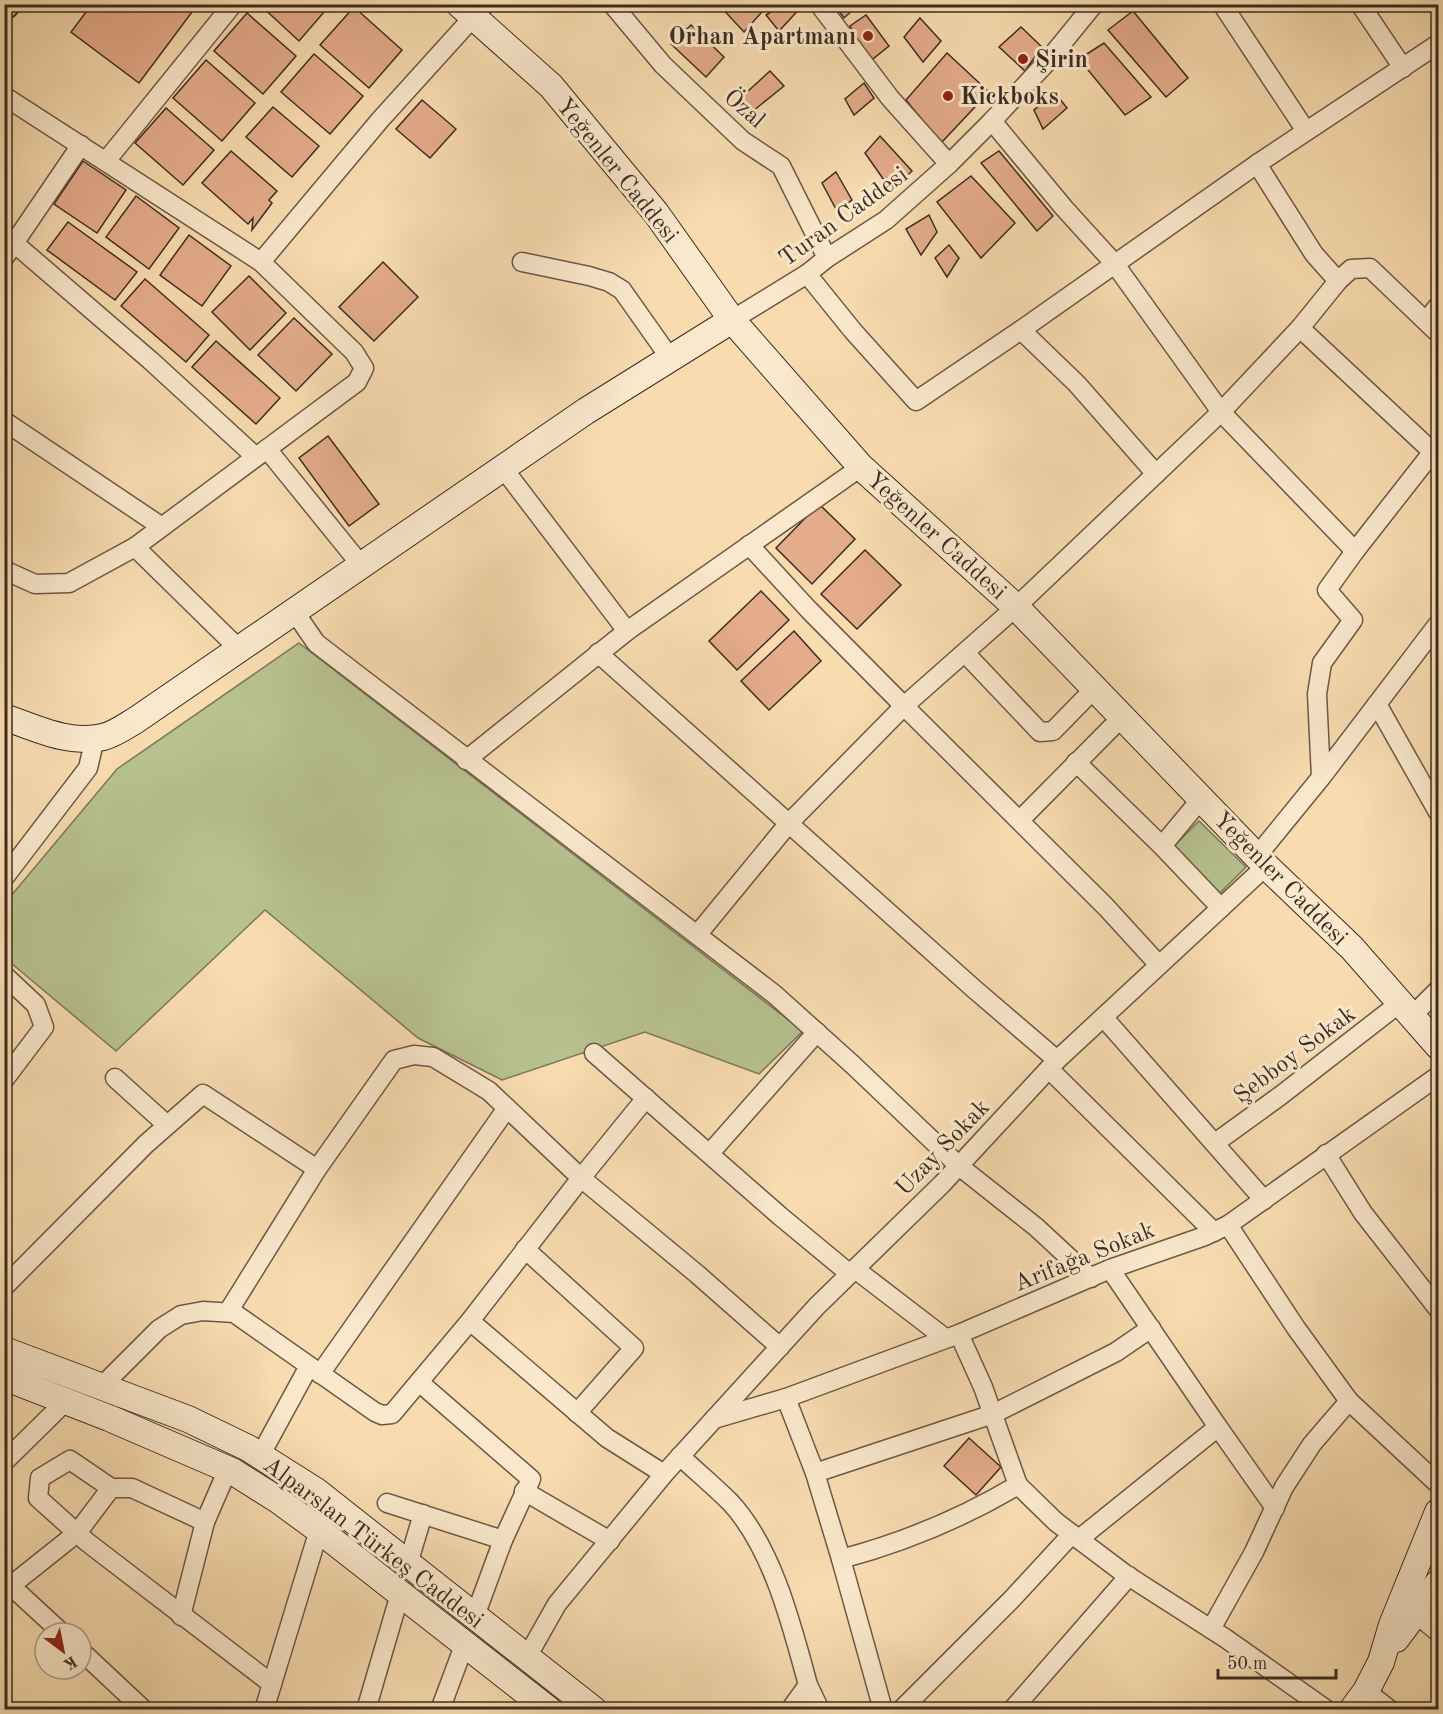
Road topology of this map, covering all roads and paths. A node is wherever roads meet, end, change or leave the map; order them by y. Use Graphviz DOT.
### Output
graph roads {
  1 [pos="233,4"];
  2 [pos="612,4"];
  3 [pos="819,4"];
  4 [pos="1094,4"];
  5 [pos="1222,4"];
  6 [pos="1360,4"];
  7 [pos="473,9"];
  8 [pos="1438,44"];
  9 [pos="1403,68"];
  10 [pos="4,96"];
  11 [pos="992,121"];
  12 [pos="1306,131"];
  13 [pos="81,145"];
  14 [pos="106,161"];
  15 [pos="949,164"];
  16 [pos="1257,164"];
  17 [pos="8,246"];
  18 [pos="827,258"];
  19 [pos="261,262"];
  20 [pos="522,262"];
  21 [pos="1114,263"];
  22 [pos="807,274"];
  23 [pos="1338,281"];
  24 [pos="1438,306"];
  25 [pos="732,320"];
  26 [pos="1432,327"];
  27 [pos="1300,328"];
  28 [pos="1021,330"];
  29 [pos="670,358"];
  30 [pos="1221,412"];
  31 [pos="4,421"];
  32 [pos="1437,451"];
  33 [pos="262,453"];
  34 [pos="861,467"];
  35 [pos="503,468"];
  36 [pos="1156,474"];
  37 [pos="162,527"];
  38 [pos="749,545"];
  39 [pos="135,547"];
  40 [pos="1355,551"];
  41 [pos="361,565"];
  42 [pos="4,570"];
  43 [pos="1016,607"];
  44 [pos="294,611"];
  45 [pos="1438,624"];
  46 [pos="627,631"];
  47 [pos="239,649"];
  48 [pos="598,653"];
  49 [pos="966,654"];
  50 [pos="1095,687"];
  51 [pos="1377,705"];
  52 [pos="904,706"];
  53 [pos="1123,716"];
  54 [pos="4,717"];
  55 [pos="95,738"];
  56 [pos="466,760"];
  57 [pos="1076,762"];
  58 [pos="1321,777"];
  59 [pos="1202,799"];
  60 [pos="1438,812"];
  61 [pos="1020,820"];
  62 [pos="789,823"];
  63 [pos="1162,846"];
  64 [pos="1262,861"];
  65 [pos="8,867"];
  66 [pos="1221,908"];
  67 [pos="697,935"];
  68 [pos="1159,965"];
  69 [pos="4,975"];
  70 [pos="1438,990"];
  71 [pos="1407,1009"];
  72 [pos="1104,1018"];
  73 [pos="817,1032"];
  74 [pos="1438,1046"];
  75 [pos="594,1053"];
  76 [pos="1053,1065"];
  77 [pos="1438,1076"];
  78 [pos="114,1078"];
  79 [pos="4,1080"];
  80 [pos="646,1098"];
  81 [pos="507,1108"];
  82 [pos="166,1125"];
  83 [pos="1215,1143"];
  84 [pos="710,1153"];
  85 [pos="1326,1154"];
  86 [pos="959,1166"];
  87 [pos="317,1169"];
  88 [pos="580,1178"];
  89 [pos="1264,1200"];
  90 [pos="1221,1228"];
  91 [pos="525,1249"];
  92 [pos="1110,1269"];
  93 [pos="853,1271"];
  94 [pos="1091,1278"];
  95 [pos="4,1287"];
  96 [pos="1438,1309"];
  97 [pos="228,1312"];
  98 [pos="470,1321"];
  99 [pos="1151,1328"];
  100 [pos="952,1336"];
  101 [pos="780,1347"];
  102 [pos="4,1350"];
  103 [pos="314,1370"];
  104 [pos="4,1377"];
  105 [pos="419,1382"];
  106 [pos="102,1386"];
  107 [pos="786,1398"];
  108 [pos="66,1401"];
  109 [pos="1349,1401"];
  110 [pos="577,1413"];
  111 [pos="993,1414"];
  112 [pos="714,1419"];
  113 [pos="1218,1427"];
  114 [pos="260,1456"];
  115 [pos="680,1456"];
  116 [pos="4,1462"];
  117 [pos="228,1469"];
  118 [pos="815,1473"];
  119 [pos="664,1474"];
  120 [pos="1438,1484"];
  121 [pos="1018,1485"];
  122 [pos="111,1488"];
  123 [pos="524,1491"];
  124 [pos="387,1503"];
  125 [pos="1275,1508"];
  126 [pos="1438,1512"];
  127 [pos="423,1514"];
  128 [pos="205,1522"];
  129 [pos="319,1530"];
  130 [pos="77,1533"];
  131 [pos="1075,1536"];
  132 [pos="503,1540"];
  133 [pos="610,1541"];
  134 [pos="841,1559"];
  135 [pos="408,1564"];
  136 [pos="1129,1576"];
  137 [pos="1438,1582"];
  138 [pos="8,1589"];
  139 [pos="400,1594"];
  140 [pos="181,1616"];
  141 [pos="476,1616"];
  142 [pos="47,1621"];
  143 [pos="1403,1623"];
  144 [pos="1211,1629"];
  145 [pos="1438,1632"];
  146 [pos="465,1643"];
  147 [pos="527,1657"];
  148 [pos="93,1662"];
  149 [pos="272,1684"];
  150 [pos="808,1685"];
  151 [pos="1359,1700"];
  152 [pos="144,1710"];
  153 [pos="264,1710"];
  154 [pos="366,1710"];
  155 [pos="440,1710"];
  156 [pos="549,1710"];
  157 [pos="594,1710"];
  158 [pos="790,1710"];
  159 [pos="820,1710"];
  160 [pos="883,1710"];
  161 [pos="901,1710"];
  162 [pos="1012,1710"];
  163 [pos="1327,1710"];
  164 [pos="1390,1710"];
  1 -- 14 [label="street"];
  2 -- 18 [label="street, Özal"];
  3 -- 15 [label="street"];
  4 -- 11 [label="street, Turan Caddesi"];
  5 -- 12 [label="street"];
  6 -- 9 [label="street"];
  7 -- 19 [label="street"];
  7 -- 25 [label="street, Yeğenler Caddesi"];
  8 -- 9 [label="street"];
  9 -- 12 [label="street"];
  10 -- 13 [label="street"];
  11 -- 15 [label="street, Turan Caddesi"];
  11 -- 21 [label="street"];
  12 -- 16 [label="street"];
  13 -- 14 [label="street"];
  13 -- 17 [label="street"];
  14 -- 19 [label="street"];
  15 -- 18 [label="street, Turan Caddesi"];
  16 -- 21 [label="street"];
  16 -- 23 [label="street"];
  17 -- 33 [label="street"];
  18 -- 22 [label="street, Turan Caddesi"];
  19 -- 33 [label="street"];
  20 -- 29 [label="street"];
  21 -- 28 [label="street"];
  21 -- 30 [label="street"];
  22 -- 25 [label="street, Turan Caddesi"];
  22 -- 28 [label="street"];
  23 -- 26 [label="street"];
  23 -- 27 [label="street"];
  24 -- 26 [label="street"];
  25 -- 29 [label="street"];
  25 -- 34 [label="street, Yeğenler Caddesi"];
  27 -- 30 [label="street"];
  27 -- 32 [label="street"];
  28 -- 36 [label="street"];
  29 -- 35 [label="street"];
  30 -- 36 [label="street"];
  30 -- 40 [label="street"];
  31 -- 37 [label="street"];
  32 -- 40 [label="street"];
  33 -- 37 [label="street"];
  33 -- 41 [label="street"];
  34 -- 38 [label="street"];
  34 -- 43 [label="street, Yeğenler Caddesi"];
  35 -- 41 [label="street"];
  35 -- 46 [label="street"];
  36 -- 43 [label="street"];
  37 -- 39 [label="street"];
  38 -- 46 [label="street"];
  38 -- 52 [label="street"];
  39 -- 42 [label="street"];
  39 -- 47 [label="street"];
  40 -- 58 [label="street"];
  41 -- 44 [label="street"];
  43 -- 49 [label="street"];
  43 -- 50 [label="street, Yeğenler Caddesi"];
  44 -- 47 [label="street"];
  44 -- 56 [label="street"];
  45 -- 51 [label="street, Uzay Sokak"];
  46 -- 48 [label="street"];
  47 -- 55 [label="street"];
  48 -- 56 [label="street"];
  48 -- 62 [label="street"];
  49 -- 50 [label="street"];
  49 -- 52 [label="street"];
  50 -- 53 [label="street, Yeğenler Caddesi"];
  51 -- 58 [label="street, Uzay Sokak"];
  51 -- 60 [label="street"];
  52 -- 61 [label="street"];
  52 -- 62 [label="street"];
  53 -- 57 [label="street"];
  53 -- 59 [label="street, Yeğenler Caddesi"];
  54 -- 55 [label="street"];
  55 -- 65 [label="street"];
  56 -- 67 [label="street"];
  57 -- 61 [label="street"];
  57 -- 63 [label="street"];
  58 -- 64 [label="street, Uzay Sokak"];
  59 -- 63 [label="street"];
  59 -- 64 [label="street, Yeğenler Caddesi"];
  61 -- 68 [label="street"];
  62 -- 67 [label="street"];
  62 -- 76 [label="street"];
  63 -- 66 [label="street"];
  64 -- 66 [label="street, Uzay Sokak"];
  64 -- 71 [label="street, Yeğenler Caddesi"];
  66 -- 68 [label="street, Uzay Sokak"];
  67 -- 73 [label="street"];
  68 -- 72 [label="street, Uzay Sokak"];
  69 -- 79 [label="street"];
  70 -- 71 [label="street, Şebboy Sokak"];
  71 -- 74 [label="street, Yeğenler Caddesi"];
  71 -- 83 [label="street, Şebboy Sokak"];
  72 -- 76 [label="street, Uzay Sokak"];
  72 -- 83 [label="street"];
  73 -- 84 [label="street"];
  73 -- 86 [label="street"];
  75 -- 80 [label="street"];
  76 -- 86 [label="street, Uzay Sokak"];
  76 -- 90 [label="street"];
  77 -- 85 [label="street, Arifağa Sokak"];
  78 -- 82 [label="street"];
  80 -- 84 [label="street"];
  80 -- 88 [label="street"];
  81 -- 87 [label="street"];
  81 -- 88 [label="street"];
  81 -- 103 [label="street"];
  82 -- 87 [label="street"];
  82 -- 95 [label="street"];
  83 -- 89 [label="street"];
  84 -- 93 [label="street"];
  85 -- 89 [label="street, Arifağa Sokak"];
  85 -- 96 [label="street"];
  86 -- 93 [label="street, Uzay Sokak"];
  86 -- 94 [label="street"];
  87 -- 97 [label="street"];
  88 -- 91 [label="street"];
  88 -- 101 [label="street"];
  89 -- 90 [label="street, Arifağa Sokak"];
  90 -- 92 [label="street, Arifağa Sokak"];
  90 -- 109 [label="street"];
  91 -- 98 [label="street"];
  91 -- 110 [label="street"];
  92 -- 94 [label="street, Arifağa Sokak"];
  92 -- 99 [label="street"];
  93 -- 100 [label="street"];
  93 -- 101 [label="street, Uzay Sokak"];
  94 -- 100 [label="street, Arifağa Sokak"];
  97 -- 103 [label="street"];
  97 -- 106 [label="street"];
  98 -- 105 [label="street"];
  98 -- 110 [label="street"];
  99 -- 111 [label="street"];
  99 -- 113 [label="street"];
  100 -- 107 [label="street, Arifağa Sokak"];
  100 -- 111 [label="street"];
  101 -- 112 [label="street, Uzay Sokak"];
  102 -- 106 [label="street, Alparslan Türkeş Caddesi"];
  103 -- 105 [label="street"];
  103 -- 114 [label="street"];
  104 -- 108 [label="street, Alparslan Türkeş Caddesi"];
  105 -- 123 [label="street"];
  106 -- 114 [label="street, Alparslan Türkeş Caddesi"];
  107 -- 112 [label="street, Arifağa Sokak"];
  107 -- 118 [label="street"];
  108 -- 116 [label="street"];
  108 -- 117 [label="street, Alparslan Türkeş Caddesi"];
  109 -- 120 [label="street"];
  109 -- 125 [label="street"];
  110 -- 119 [label="street"];
  111 -- 118 [label="street"];
  111 -- 121 [label="street"];
  112 -- 115 [label="street, Uzay Sokak"];
  113 -- 125 [label="street"];
  113 -- 131 [label="street"];
  114 -- 135 [label="street, Alparslan Türkeş Caddesi"];
  115 -- 119 [label="street, Uzay Sokak"];
  115 -- 150 [label="street"];
  117 -- 128 [label="street"];
  117 -- 129 [label="street, Alparslan Türkeş Caddesi"];
  118 -- 134 [label="street"];
  119 -- 133 [label="street, Uzay Sokak"];
  121 -- 131 [label="street"];
  121 -- 134 [label="street"];
  122 -- 128 [label="street"];
  122 -- 130 [label="street"];
  122 -- 130 [label="street"];
  123 -- 132 [label="street"];
  123 -- 133 [label="street"];
  124 -- 127 [label="street"];
  125 -- 144 [label="street"];
  126 -- 143 [label="street"];
  127 -- 132 [label="street"];
  127 -- 135 [label="street"];
  128 -- 140 [label="street"];
  129 -- 139 [label="street, Alparslan Türkeş Caddesi"];
  129 -- 149 [label="street"];
  130 -- 138 [label="street"];
  130 -- 140 [label="street"];
  131 -- 136 [label="street"];
  131 -- 161 [label="street"];
  132 -- 141 [label="street"];
  133 -- 147 [label="street, Uzay Sokak"];
  134 -- 160 [label="street"];
  135 -- 141 [label="street, Alparslan Türkeş Caddesi"];
  136 -- 144 [label="street"];
  136 -- 162 [label="street"];
  137 -- 143 [label="street"];
  138 -- 142 [label="street"];
  139 -- 146 [label="street, Alparslan Türkeş Caddesi"];
  139 -- 154 [label="street"];
  140 -- 149 [label="street"];
  141 -- 147 [label="street, Alparslan Türkeş Caddesi"];
  143 -- 145 [label="street"];
  143 -- 151 [label="street"];
  144 -- 163 [label="street"];
  146 -- 155 [label="street"];
  146 -- 156 [label="street, Alparslan Türkeş Caddesi"];
  147 -- 157 [label="street, Alparslan Türkeş Caddesi"];
  148 -- 152 [label="street"];
  149 -- 153 [label="street"];
  150 -- 158 [label="street"];
  150 -- 159 [label="street"];
  151 -- 164 [label="street"];
}
